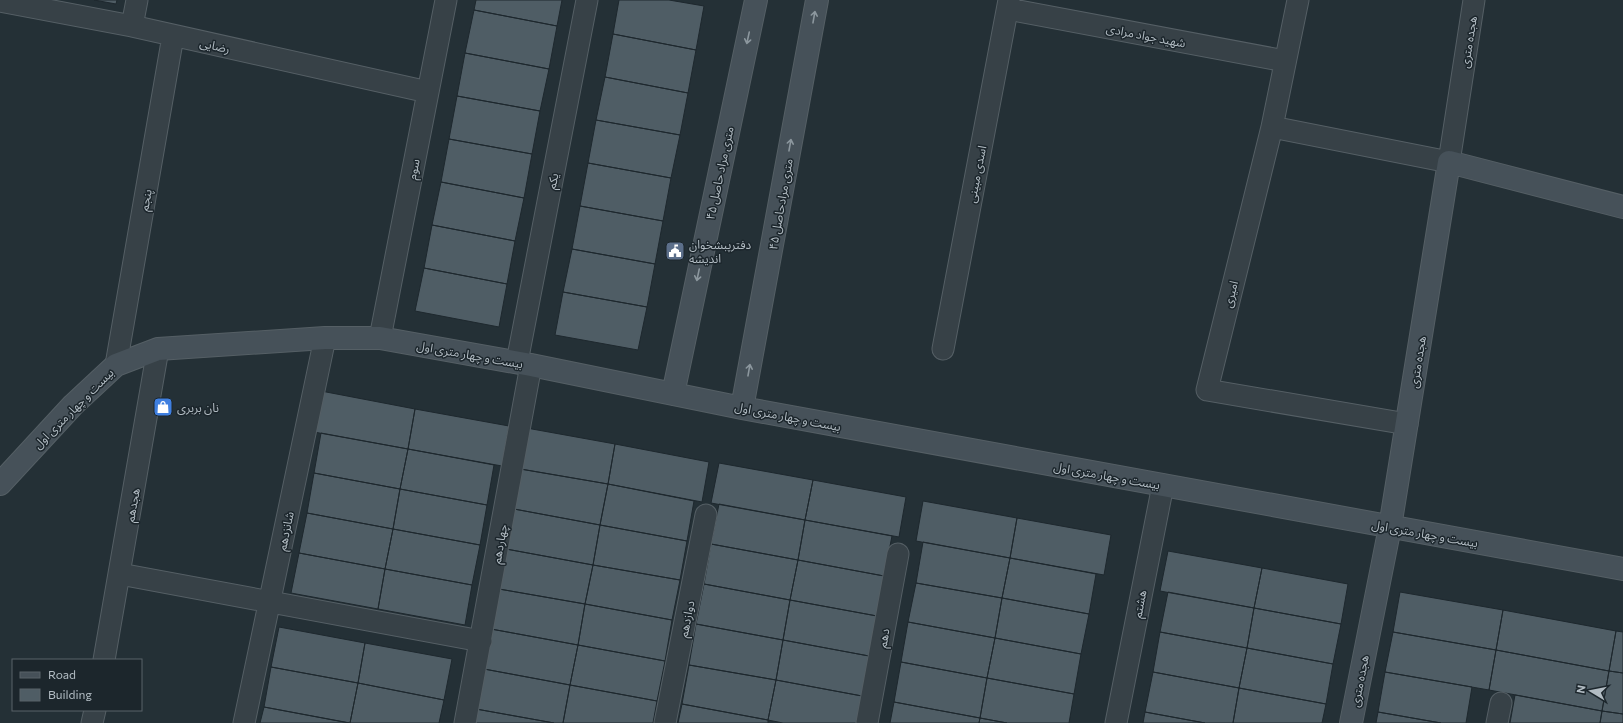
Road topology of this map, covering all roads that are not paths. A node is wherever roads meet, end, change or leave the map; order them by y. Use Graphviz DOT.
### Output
graph roads {
  1 [pos="137,0"];
  2 [pos="446,0"];
  3 [pos="586,0"];
  4 [pos="756,0"];
  5 [pos="817,0"];
  6 [pos="1298,0"];
  7 [pos="1474,0"];
  8 [pos="0,1"];
  9 [pos="1008,4"];
  10 [pos="132,26"];
  11 [pos="174,36"];
  12 [pos="1285,61"];
  13 [pos="428,92"];
  14 [pos="1272,127"];
  15 [pos="1449,162"];
  16 [pos="1623,207"];
  17 [pos="325,338"];
  18 [pos="380,338"];
  19 [pos="158,349"];
  20 [pos="943,349"];
  21 [pos="524,364"];
  22 [pos="116,365"];
  23 [pos="673,394"];
  24 [pos="742,408"];
  25 [pos="1407,424"];
  26 [pos="0,484"];
  27 [pos="1163,485"];
  28 [pos="706,515"];
  29 [pos="1390,527"];
  30 [pos="898,554"];
  31 [pos="1623,569"];
  32 [pos="120,574"];
  33 [pos="270,603"];
  34 [pos="481,642"];
  35 [pos="104,659"];
  36 [pos="95,711"];
  37 [pos="92,723"];
  38 [pos="244,723"];
  39 [pos="465,723"];
  40 [pos="665,723"];
  41 [pos="867,723"];
  42 [pos="1116,723"];
  43 [pos="1351,723"];
  1 -- 10 [label="street"];
  2 -- 13 [label="street, سوم"];
  3 -- 21 [label="street, یکم"];
  4 -- 23 [label="street, ۴۵ متری مراد حاصل, one-way"];
  24 -- 5 [label="street, ۴۵ متری مرادحاصل, one-way"];
  6 -- 12 [label="street, امیری"];
  7 -- 15 [label="street, هجده متری"];
  8 -- 10 [label="street, رضایی"];
  9 -- 12 [label="street, شهید جواد مرادی"];
  9 -- 20 [label="street, اسدی مبینی"];
  10 -- 11 [label="street, رضایی"];
  11 -- 13 [label="street, رضایی"];
  11 -- 22 [label="street, پنجم"];
  12 -- 14 [label="street, امیری"];
  13 -- 18 [label="street, سوم"];
  14 -- 15 [label="street"];
  14 -- 25 [label="street, امیری"];
  15 -- 16 [label="street"];
  15 -- 25 [label="street, هجده متری"];
  17 -- 18 [label="street, بیست و چهار متری اول"];
  17 -- 19 [label="street, بیست و چهار متری اول"];
  17 -- 33 [label="street, شانزدهم"];
  18 -- 21 [label="street, بیست و چهار متری اول"];
  19 -- 22 [label="street, بیست و چهار متری اول"];
  19 -- 32 [label="street, هجدهم"];
  21 -- 23 [label="street, بیست و چهار متری اول"];
  21 -- 34 [label="street, چهاردهم"];
  22 -- 26 [label="street, بیست و چهار متری اول"];
  23 -- 24 [label="street, بیست و چهار متری اول"];
  24 -- 27 [label="street, بیست و چهار متری اول"];
  25 -- 29 [label="street, هجده متری"];
  27 -- 29 [label="street, بیست و چهار متری اول"];
  27 -- 42 [label="street, هشتم"];
  28 -- 40 [label="street, دوازدهم"];
  29 -- 31 [label="street, بیست و چهار متری اول"];
  29 -- 43 [label="street, هجده متری"];
  30 -- 41 [label="street, دهم"];
  32 -- 33 [label="street"];
  32 -- 35 [label="street, هجدهم"];
  33 -- 34 [label="street"];
  33 -- 38 [label="street, شانزدهم"];
  34 -- 39 [label="street, چهاردهم"];
  36 -- 37 [label="street"];
}
